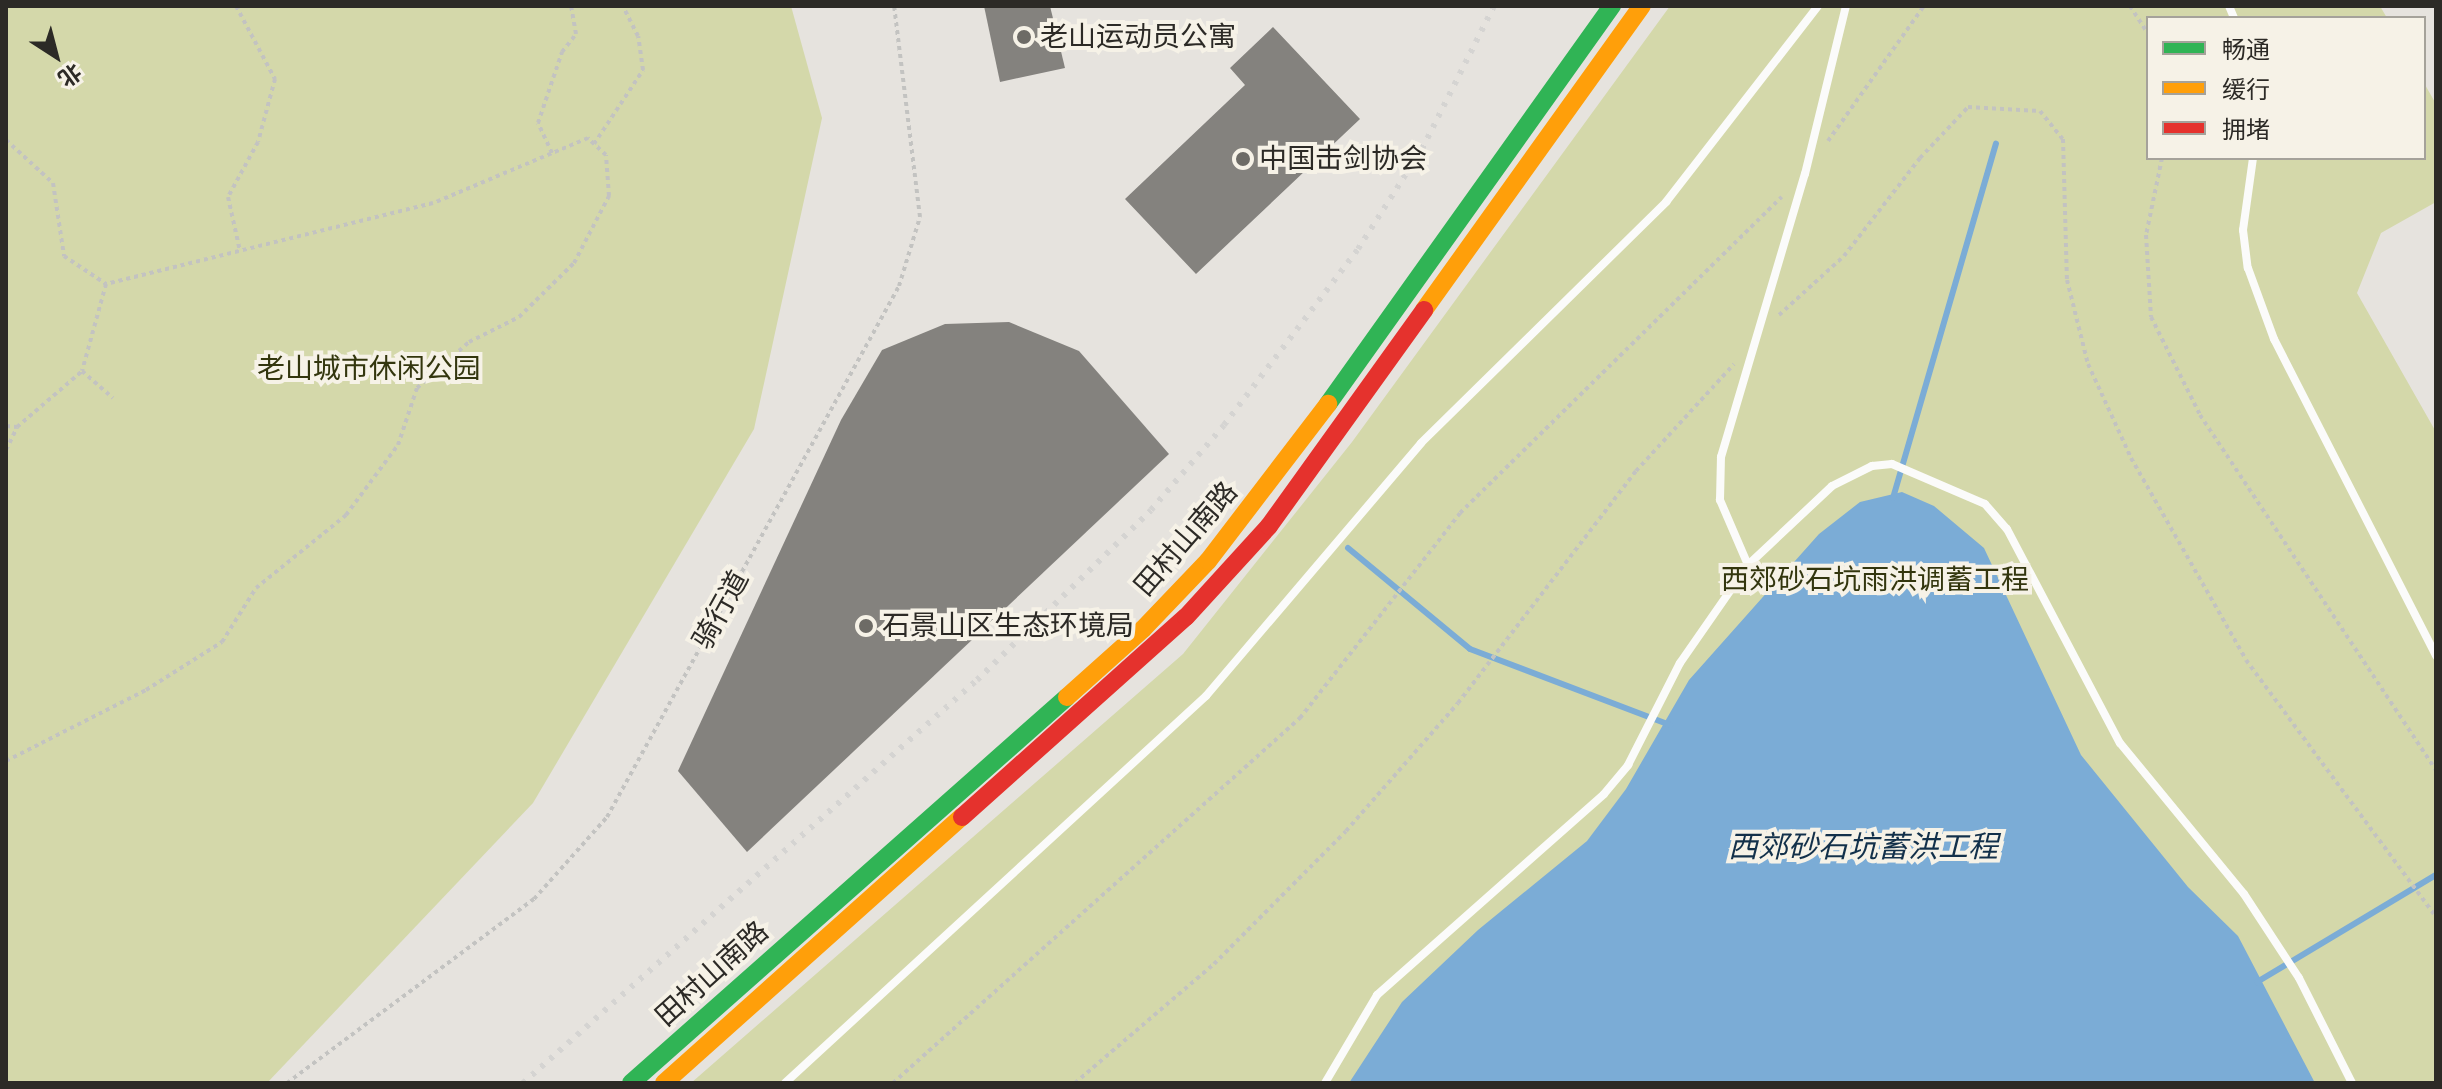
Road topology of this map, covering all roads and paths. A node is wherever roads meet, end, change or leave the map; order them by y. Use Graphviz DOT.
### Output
graph roads {
  1 [pos="236,6"];
  2 [pos="571,6"];
  3 [pos="623,6"];
  4 [pos="894,6"];
  5 [pos="1612,6"];
  6 [pos="1642,6"];
  7 [pos="1818,6"];
  8 [pos="1846,6"];
  9 [pos="1924,6"];
  10 [pos="2130,6"];
  11 [pos="2146,31"];
  12 [pos="6,140"];
  13 [pos="594,144"];
  14 [pos="552,153"];
  15 [pos="2162,160"];
  16 [pos="2253,160"];
  17 [pos="1805,174"];
  18 [pos="240,251"];
  19 [pos="106,284"];
  20 [pos="1760,329"];
  21 [pos="1754,347"];
  22 [pos="82,371"];
  23 [pos="113,398"];
  24 [pos="6,426"];
  25 [pos="17,427"];
  26 [pos="6,450"];
  27 [pos="1748,565"];
  28 [pos="2436,656"];
  29 [pos="6,761"];
  30 [pos="2436,770"];
  31 [pos="2436,917"];
  32 [pos="287,1083"];
  33 [pos="631,1083"];
  34 [pos="664,1083"];
  35 [pos="785,1083"];
  36 [pos="893,1083"];
  37 [pos="1075,1083"];
  38 [pos="1325,1083"];
  39 [pos="2352,1083"];
  1 -- 18 [label="path"];
  2 -- 14 [label="path"];
  3 -- 13 [label="path"];
  4 -- 32 [label="path, 骑行道"];
  5 -- 33 [label="main road, 田村山南路"];
  6 -- 34 [label="main road, 田村山南路"];
  7 -- 35 [label="lane"];
  8 -- 17 [label="lane"];
  9 -- 17 [label="path"];
  10 -- 11 [label="path"];
  12 -- 19 [label="path"];
  13 -- 14 [label="path"];
  13 -- 29 [label="path"];
  14 -- 18 [label="path"];
  15 -- 30 [label="path"];
  16 -- 28 [label="lane"];
  17 -- 20 [label="lane"];
  17 -- 36 [label="path"];
  18 -- 19 [label="path"];
  19 -- 22 [label="path"];
  20 -- 21 [label="lane"];
  20 -- 31 [label="path"];
  21 -- 27 [label="lane"];
  21 -- 37 [label="path"];
  22 -- 23 [label="path"];
  22 -- 25 [label="path"];
  24 -- 25 [label="path"];
  25 -- 26 [label="path"];
  27 -- 38 [label="lane"];
  27 -- 39 [label="lane"];
}
